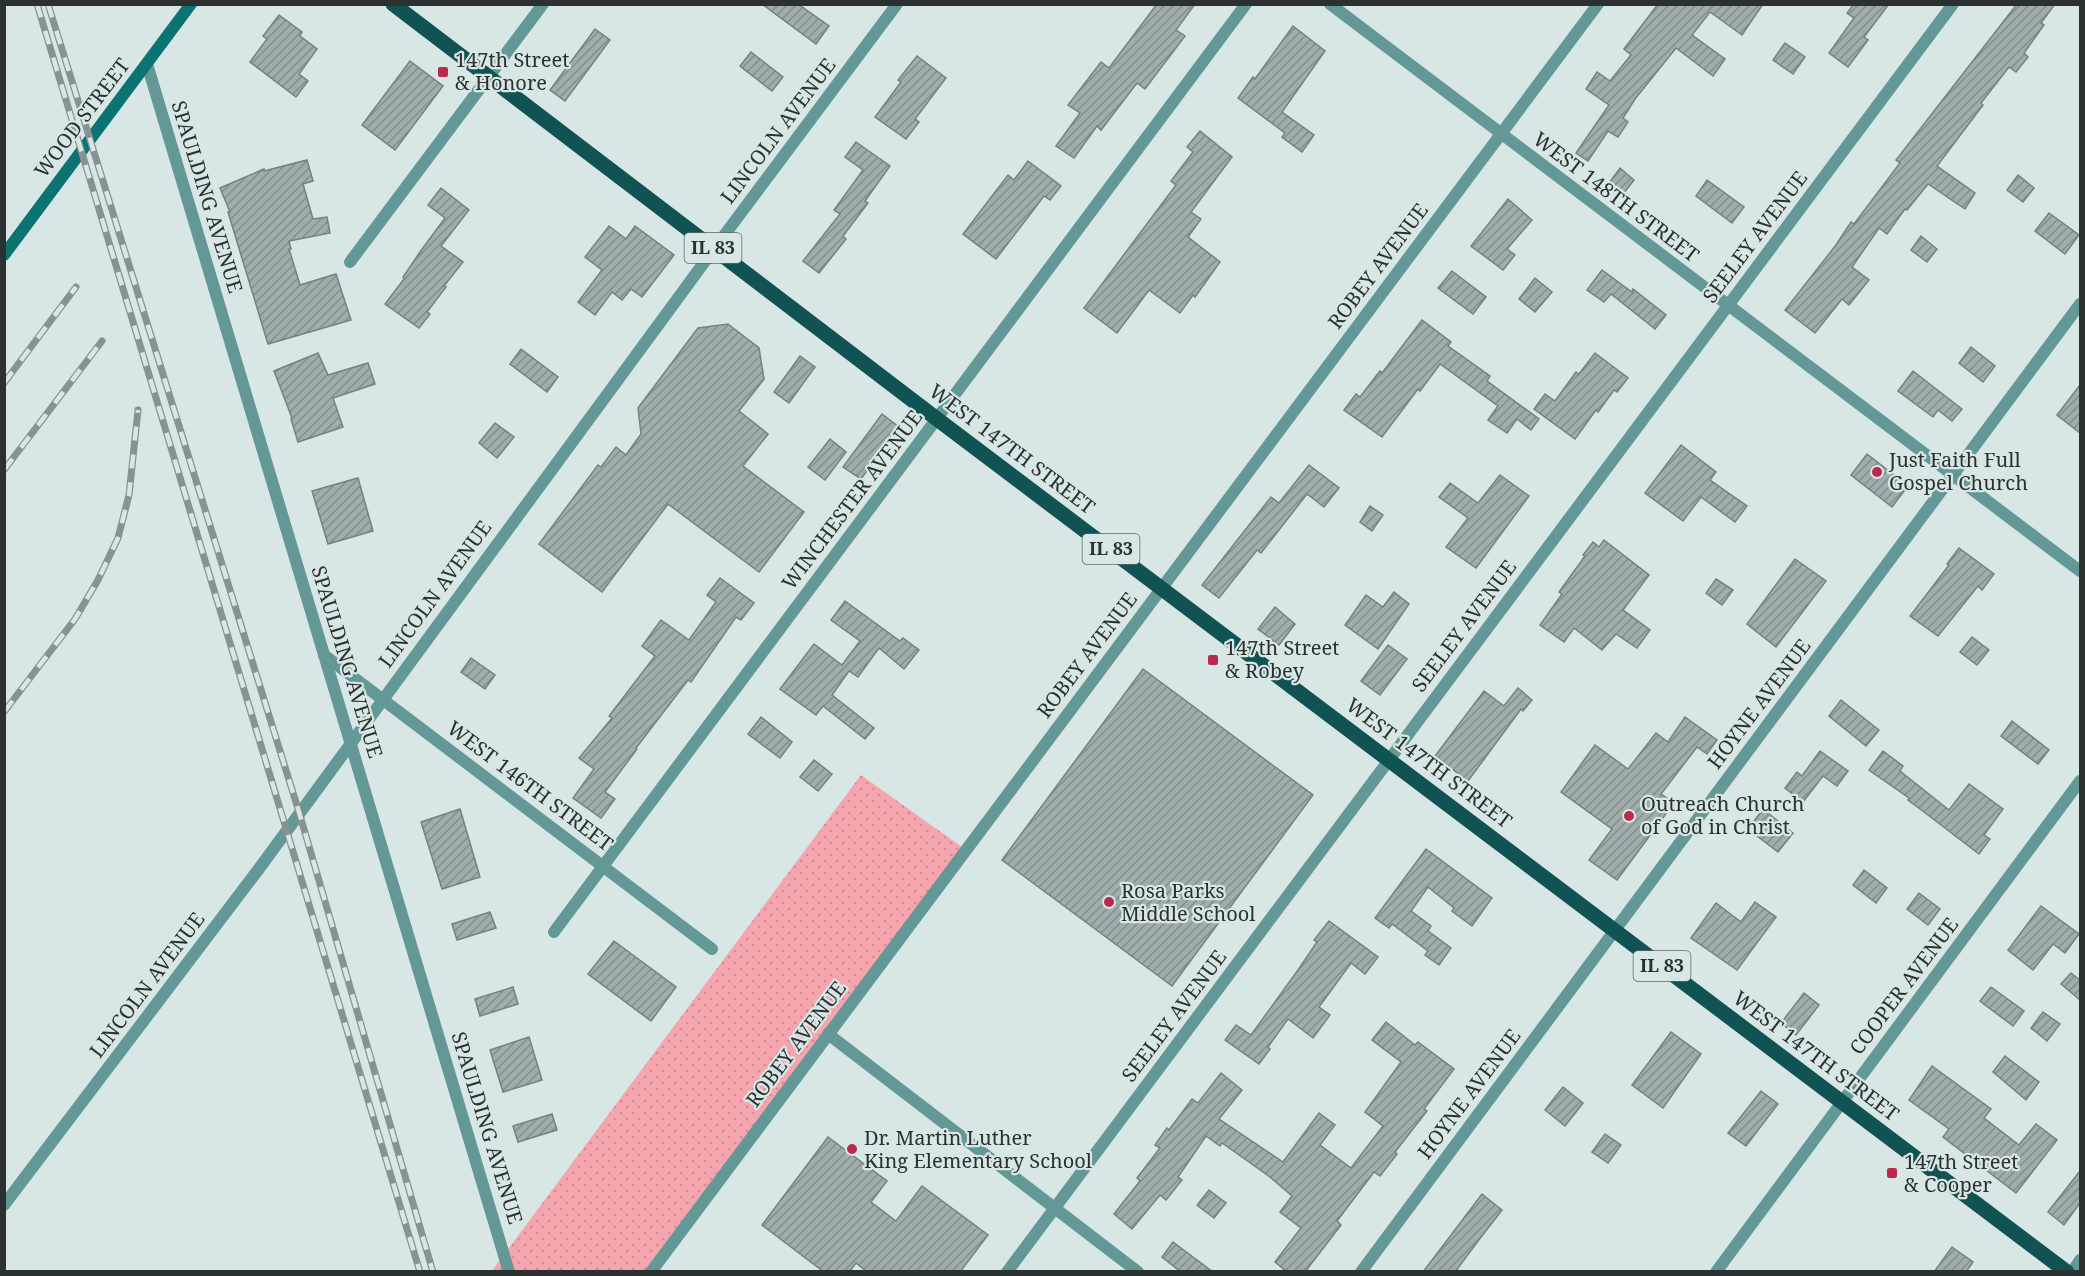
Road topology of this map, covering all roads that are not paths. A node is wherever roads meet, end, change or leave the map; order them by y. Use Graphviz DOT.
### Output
graph roads {
  1 [pos="191,4"];
  2 [pos="393,4"];
  3 [pos="543,4"];
  4 [pos="897,4"];
  5 [pos="1246,4"];
  6 [pos="1330,4"];
  7 [pos="1598,4"];
  8 [pos="1953,4"];
  9 [pos="147,64"];
  10 [pos="489,77"];
  11 [pos="1501,134"];
  12 [pos="714,249"];
  13 [pos="4,255"];
  14 [pos="350,262"];
  15 [pos="2080,304"];
  16 [pos="1728,306"];
  17 [pos="937,419"];
  18 [pos="1953,475"];
  19 [pos="2080,572"];
  20 [pos="1162,587"];
  21 [pos="324,655"];
  22 [pos="382,699"];
  23 [pos="351,741"];
  24 [pos="1389,759"];
  25 [pos="2080,781"];
  26 [pos="603,866"];
  27 [pos="1615,931"];
  28 [pos="554,932"];
  29 [pos="712,949"];
  30 [pos="828,1034"];
  31 [pos="1842,1102"];
  32 [pos="4,1205"];
  33 [pos="1055,1208"];
  34 [pos="2080,1260"];
  35 [pos="509,1272"];
  36 [pos="651,1272"];
  37 [pos="1007,1272"];
  38 [pos="1138,1272"];
  39 [pos="1361,1272"];
  40 [pos="1716,1272"];
  41 [pos="2067,1272"];
  42 [pos="2072,1272"];
  1 -- 9 [label="main road, WOOD STREET"];
  2 -- 10 [label="main road, WEST 147TH STREET / IL 83"];
  3 -- 10 [label="street"];
  4 -- 12 [label="street, LINCOLN AVENUE"];
  5 -- 17 [label="street, WINCHESTER AVENUE"];
  6 -- 11 [label="street, WEST 148TH STREET"];
  7 -- 11 [label="street, ROBEY AVENUE"];
  8 -- 16 [label="street, SEELEY AVENUE"];
  9 -- 13 [label="main road, WOOD STREET"];
  9 -- 21 [label="street, SPAULDING AVENUE"];
  10 -- 12 [label="main road, WEST 147TH STREET / IL 83"];
  10 -- 14 [label="street"];
  11 -- 16 [label="street, WEST 148TH STREET"];
  11 -- 20 [label="street, ROBEY AVENUE"];
  12 -- 17 [label="main road, WEST 147TH STREET / IL 83"];
  12 -- 22 [label="street, LINCOLN AVENUE"];
  15 -- 18 [label="street, HOYNE AVENUE"];
  16 -- 18 [label="street, WEST 148TH STREET"];
  16 -- 24 [label="street, SEELEY AVENUE"];
  17 -- 20 [label="main road, WEST 147TH STREET / IL 83"];
  17 -- 26 [label="street, WINCHESTER AVENUE"];
  18 -- 19 [label="street, WEST 148TH STREET"];
  18 -- 27 [label="street, HOYNE AVENUE"];
  20 -- 24 [label="main road, WEST 147TH STREET / IL 83"];
  20 -- 30 [label="street, ROBEY AVENUE"];
  21 -- 22 [label="street, WEST 146TH STREET"];
  21 -- 23 [label="street, SPAULDING AVENUE"];
  22 -- 23 [label="street, LINCOLN AVENUE"];
  22 -- 26 [label="street, WEST 146TH STREET"];
  23 -- 32 [label="street, LINCOLN AVENUE"];
  23 -- 35 [label="street, SPAULDING AVENUE"];
  24 -- 27 [label="main road, WEST 147TH STREET / IL 83"];
  24 -- 33 [label="street, SEELEY AVENUE"];
  25 -- 31 [label="street, COOPER AVENUE"];
  26 -- 28 [label="street, WINCHESTER AVENUE"];
  26 -- 29 [label="street, WEST 146TH STREET"];
  27 -- 31 [label="main road, WEST 147TH STREET / IL 83"];
  27 -- 39 [label="street, HOYNE AVENUE"];
  30 -- 33 [label="street"];
  30 -- 36 [label="street, ROBEY AVENUE"];
  31 -- 40 [label="street, COOPER AVENUE"];
  31 -- 41 [label="main road, WEST 147TH STREET / IL 83"];
  33 -- 37 [label="street, SEELEY AVENUE"];
  33 -- 38 [label="street"];
  34 -- 42 [label="street"];
}
